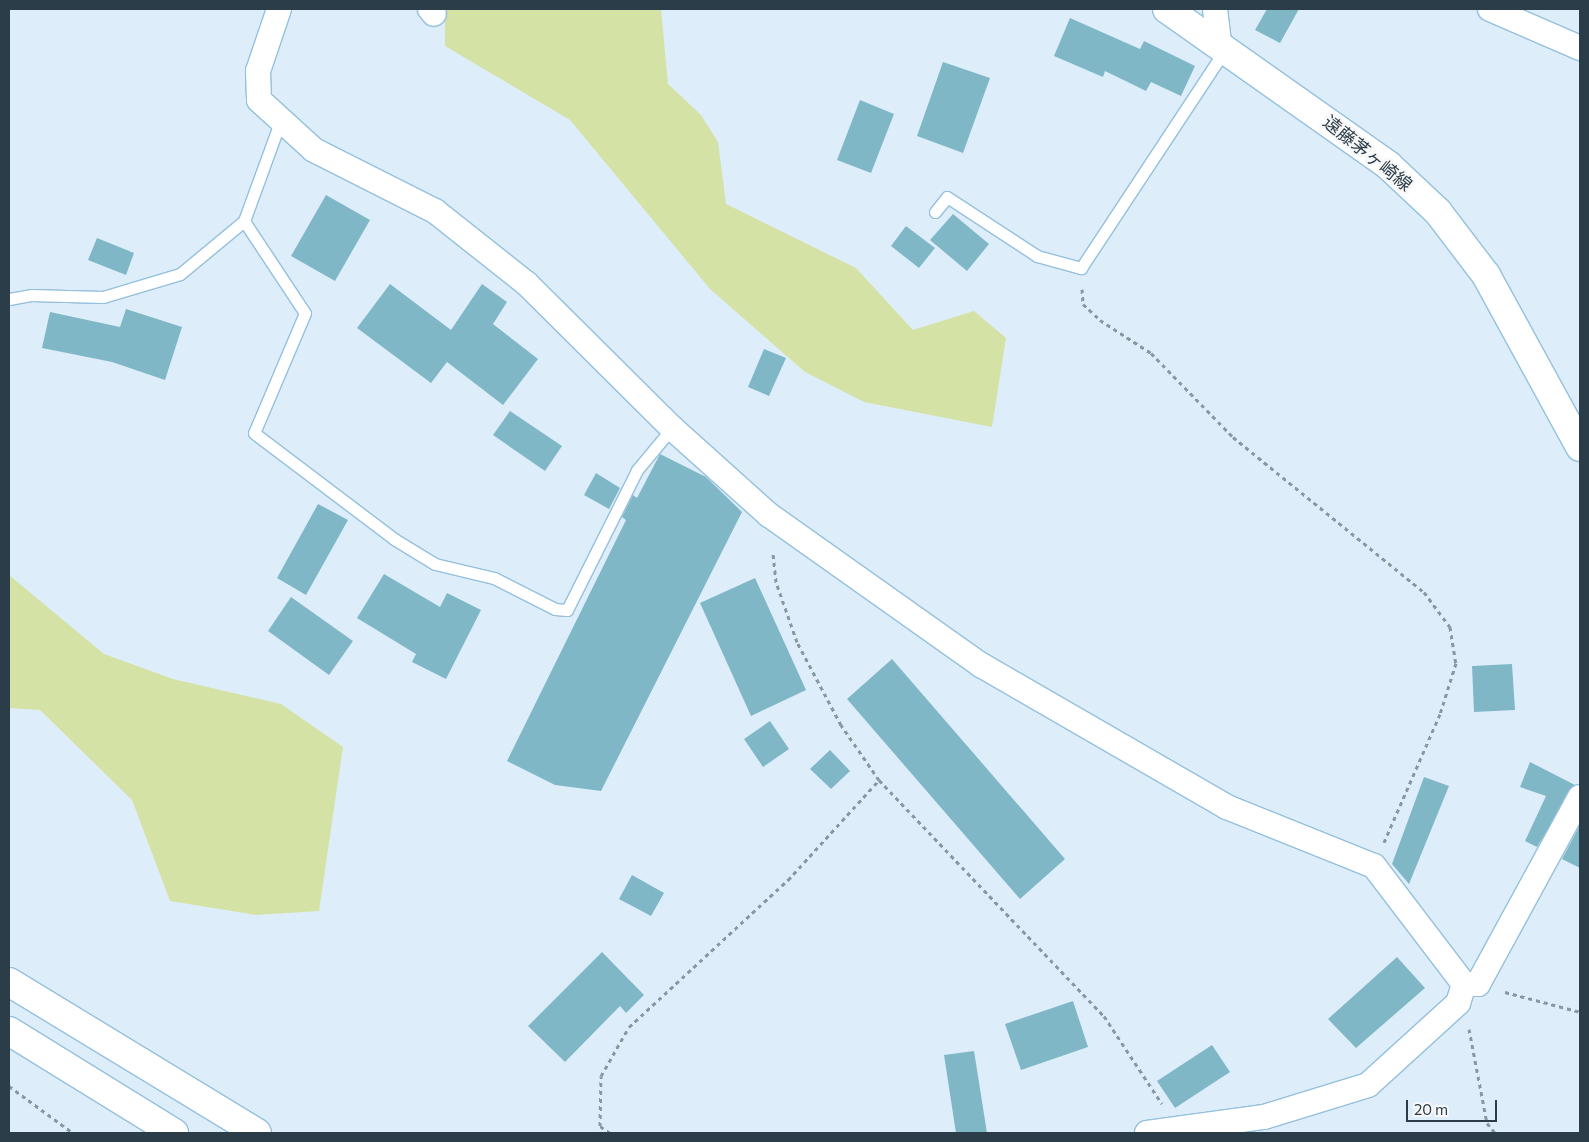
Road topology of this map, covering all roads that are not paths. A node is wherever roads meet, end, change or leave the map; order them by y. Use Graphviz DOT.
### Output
graph roads {
  1 [pos="279,9"];
  2 [pos="1167,9"];
  3 [pos="1215,9"];
  4 [pos="1490,9"];
  5 [pos="1222,46"];
  6 [pos="1580,48"];
  7 [pos="280,122"];
  8 [pos="935,212"];
  9 [pos="244,221"];
  10 [pos="9,299"];
  11 [pos="672,428"];
  12 [pos="1580,447"];
  13 [pos="1580,797"];
  14 [pos="9,982"];
  15 [pos="1467,990"];
  16 [pos="9,1031"];
  17 [pos="1264,1125"];
  18 [pos="174,1133"];
  19 [pos="256,1133"];
  20 [pos="1147,1133"];
  1 -- 7 [label="street"];
  2 -- 5 [label="main road, 遠藤茅ヶ崎線"];
  3 -- 5 [label="street"];
  4 -- 6 [label="street"];
  5 -- 8 [label="lane"];
  5 -- 12 [label="main road, 遠藤茅ヶ崎線"];
  7 -- 9 [label="lane"];
  7 -- 11 [label="street"];
  9 -- 10 [label="lane"];
  9 -- 11 [label="lane"];
  11 -- 15 [label="street"];
  13 -- 15 [label="street"];
  14 -- 19 [label="main road"];
  15 -- 17 [label="street"];
  16 -- 18 [label="main road"];
  17 -- 20 [label="street"];
}
